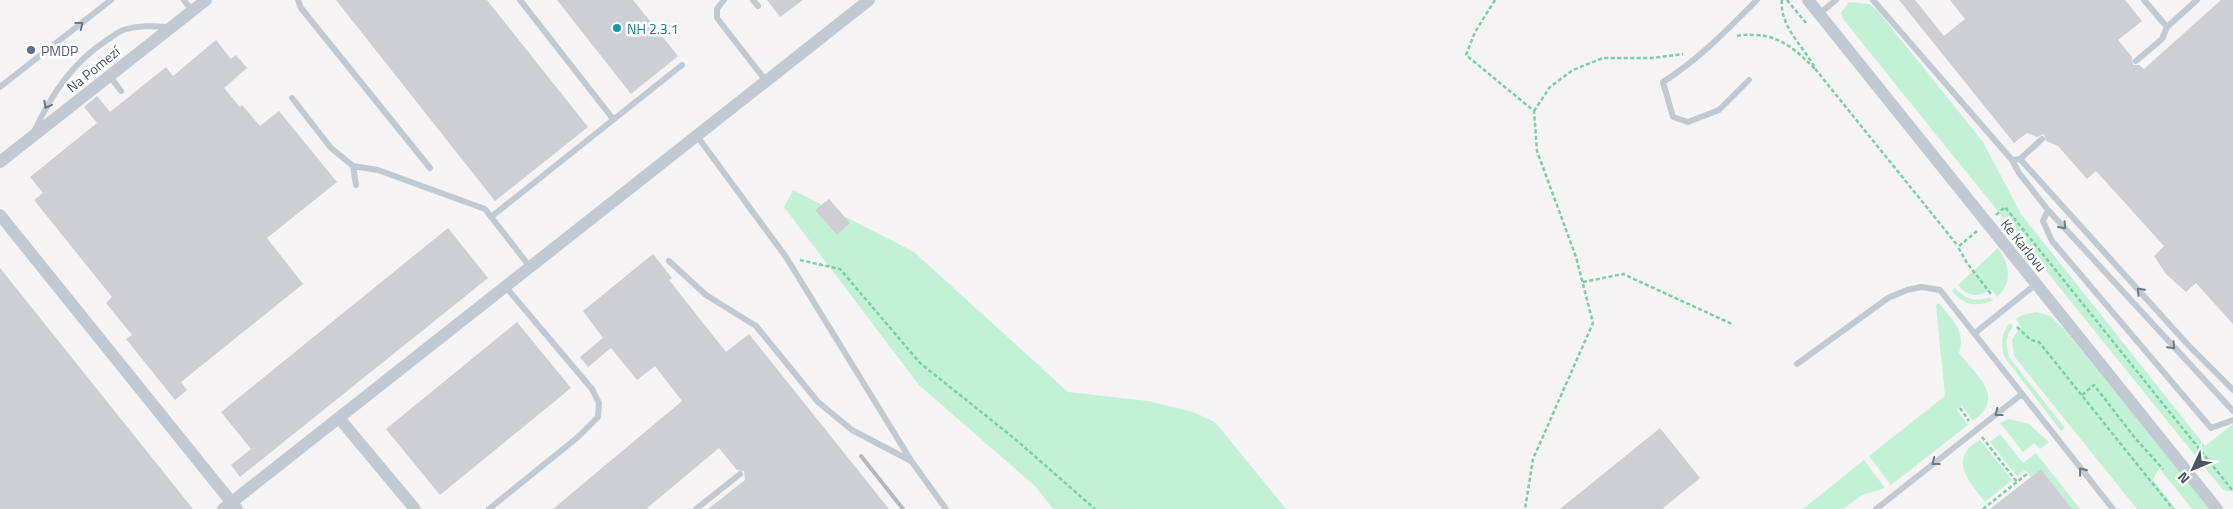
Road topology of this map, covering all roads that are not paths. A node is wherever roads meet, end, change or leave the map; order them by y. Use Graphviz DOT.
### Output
graph roads {
  1 [pos="111,0"];
  2 [pos="184,0"];
  3 [pos="206,0"];
  4 [pos="298,0"];
  5 [pos="520,0"];
  6 [pos="724,0"];
  7 [pos="869,0"];
  8 [pos="1757,0"];
  9 [pos="1808,0"];
  10 [pos="1836,0"];
  11 [pos="1873,0"];
  12 [pos="2144,0"];
  13 [pos="2197,0"];
  14 [pos="192,11"];
  15 [pos="1819,14"];
  16 [pos="2167,27"];
  17 [pos="170,28"];
  18 [pos="2136,61"];
  19 [pos="682,65"];
  20 [pos="109,76"];
  21 [pos="1749,80"];
  22 [pos="766,81"];
  23 [pos="0,87"];
  24 [pos="121,91"];
  25 [pos="292,98"];
  26 [pos="613,119"];
  27 [pos="697,136"];
  28 [pos="32,137"];
  29 [pos="2042,139"];
  30 [pos="2020,159"];
  31 [pos="2012,160"];
  32 [pos="0,162"];
  33 [pos="354,166"];
  34 [pos="430,168"];
  35 [pos="356,185"];
  36 [pos="2048,210"];
  37 [pos="0,215"];
  38 [pos="491,217"];
  39 [pos="669,261"];
  40 [pos="530,267"];
  41 [pos="2036,284"];
  42 [pos="506,286"];
  43 [pos="1975,333"];
  44 [pos="1797,364"];
  45 [pos="2233,390"];
  46 [pos="2022,394"];
  47 [pos="2233,411"];
  48 [pos="339,418"];
  49 [pos="2233,420"];
  50 [pos="912,462"];
  51 [pos="740,474"];
  52 [pos="231,507"];
  53 [pos="415,509"];
  54 [pos="489,509"];
  55 [pos="696,509"];
  56 [pos="946,509"];
  57 [pos="1876,509"];
  58 [pos="2113,509"];
  59 [pos="2217,509"];
  23 -- 1 [label="lane, one-way"];
  2 -- 14 [label="lane"];
  3 -- 14 [label="street, Na Pomezí"];
  4 -- 34 [label="lane"];
  5 -- 26 [label="lane"];
  6 -- 22 [label="lane"];
  7 -- 22 [label="street"];
  8 -- 21 [label="lane"];
  9 -- 15 [label="street, Ke Karlovu"];
  10 -- 15 [label="lane"];
  11 -- 31 [label="lane"];
  12 -- 16 [label="lane"];
  13 -- 16 [label="lane"];
  14 -- 17 [label="street, Na Pomezí"];
  15 -- 41 [label="street, Ke Karlovu"];
  16 -- 18 [label="lane"];
  17 -- 20 [label="street, Na Pomezí"];
  17 -- 28 [label="lane, one-way"];
  19 -- 26 [label="lane"];
  20 -- 24 [label="lane"];
  20 -- 28 [label="street, Na Pomezí"];
  22 -- 27 [label="street"];
  25 -- 33 [label="lane"];
  26 -- 38 [label="lane"];
  27 -- 40 [label="street"];
  27 -- 50 [label="lane"];
  28 -- 32 [label="street, Na Pomezí"];
  29 -- 30 [label="lane"];
  30 -- 31 [label="lane"];
  45 -- 30 [label="lane, one-way"];
  31 -- 36 [label="lane"];
  33 -- 35 [label="lane"];
  33 -- 38 [label="lane"];
  36 -- 47 [label="lane, one-way"];
  36 -- 49 [label="lane"];
  37 -- 52 [label="street"];
  38 -- 40 [label="lane"];
  39 -- 50 [label="lane"];
  40 -- 42 [label="street"];
  41 -- 43 [label="lane"];
  41 -- 59 [label="street, Ke Karlovu"];
  42 -- 48 [label="street"];
  42 -- 54 [label="lane"];
  43 -- 44 [label="lane"];
  43 -- 46 [label="lane"];
  46 -- 57 [label="lane, one-way"];
  58 -- 46 [label="lane, one-way"];
  48 -- 52 [label="street"];
  48 -- 53 [label="street"];
  50 -- 56 [label="lane"];
  51 -- 55 [label="lane"];
}
